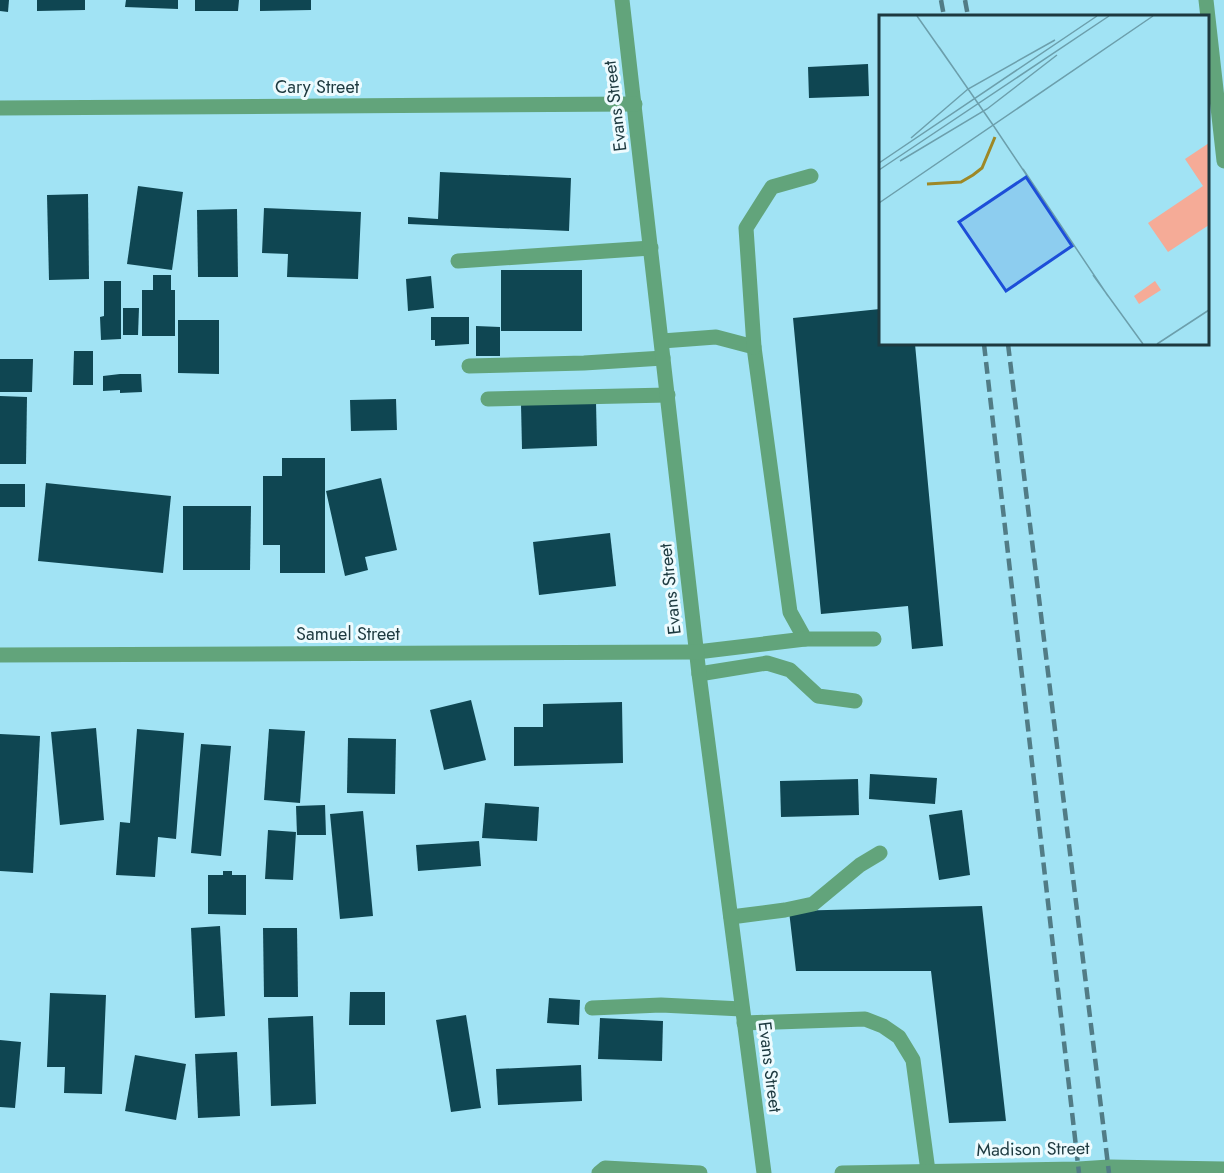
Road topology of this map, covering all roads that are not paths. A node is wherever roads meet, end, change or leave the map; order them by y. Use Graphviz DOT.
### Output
graph roads {
  1 [pos="622,0"];
  2 [pos="1206,0"];
  3 [pos="1208,15"];
  4 [pos="1209,27"];
  5 [pos="635,104"];
  6 [pos="0,108"];
  7 [pos="1224,161"];
  8 [pos="812,176"];
  9 [pos="651,248"];
  10 [pos="458,261"];
  11 [pos="662,341"];
  12 [pos="754,347"];
  13 [pos="663,358"];
  14 [pos="469,366"];
  15 [pos="668,395"];
  16 [pos="488,399"];
  17 [pos="805,639"];
  18 [pos="874,639"];
  19 [pos="697,652"];
  20 [pos="0,655"];
  21 [pos="699,674"];
  22 [pos="855,701"];
  23 [pos="880,853"];
  24 [pos="731,917"];
  25 [pos="592,1008"];
  26 [pos="743,1016"];
  27 [pos="1224,1169"];
  28 [pos="927,1171"];
  29 [pos="599,1173"];
  30 [pos="700,1173"];
  31 [pos="764,1173"];
  32 [pos="842,1173"];
  1 -- 5 [label="street, Evans Street"];
  2 -- 3 [label="street"];
  4 -- 7 [label="street"];
  5 -- 6 [label="street, Cary Street"];
  5 -- 9 [label="street, Evans Street"];
  8 -- 12 [label="street"];
  9 -- 10 [label="street"];
  9 -- 11 [label="street, Evans Street"];
  11 -- 12 [label="street"];
  11 -- 13 [label="street, Evans Street"];
  12 -- 17 [label="street"];
  13 -- 14 [label="street"];
  13 -- 15 [label="street, Evans Street"];
  15 -- 16 [label="street"];
  15 -- 19 [label="street, Evans Street"];
  17 -- 18 [label="street, Samuel Street"];
  17 -- 19 [label="street, Samuel Street"];
  19 -- 20 [label="street, Samuel Street"];
  19 -- 21 [label="street, Evans Street"];
  21 -- 22 [label="street"];
  21 -- 24 [label="street, Evans Street"];
  23 -- 24 [label="street"];
  24 -- 26 [label="street, Evans Street"];
  25 -- 26 [label="street"];
  26 -- 28 [label="street"];
  26 -- 31 [label="street, Evans Street"];
  27 -- 28 [label="street, Madison Street"];
  28 -- 32 [label="street, Madison Street"];
  29 -- 30 [label="street"];
}
